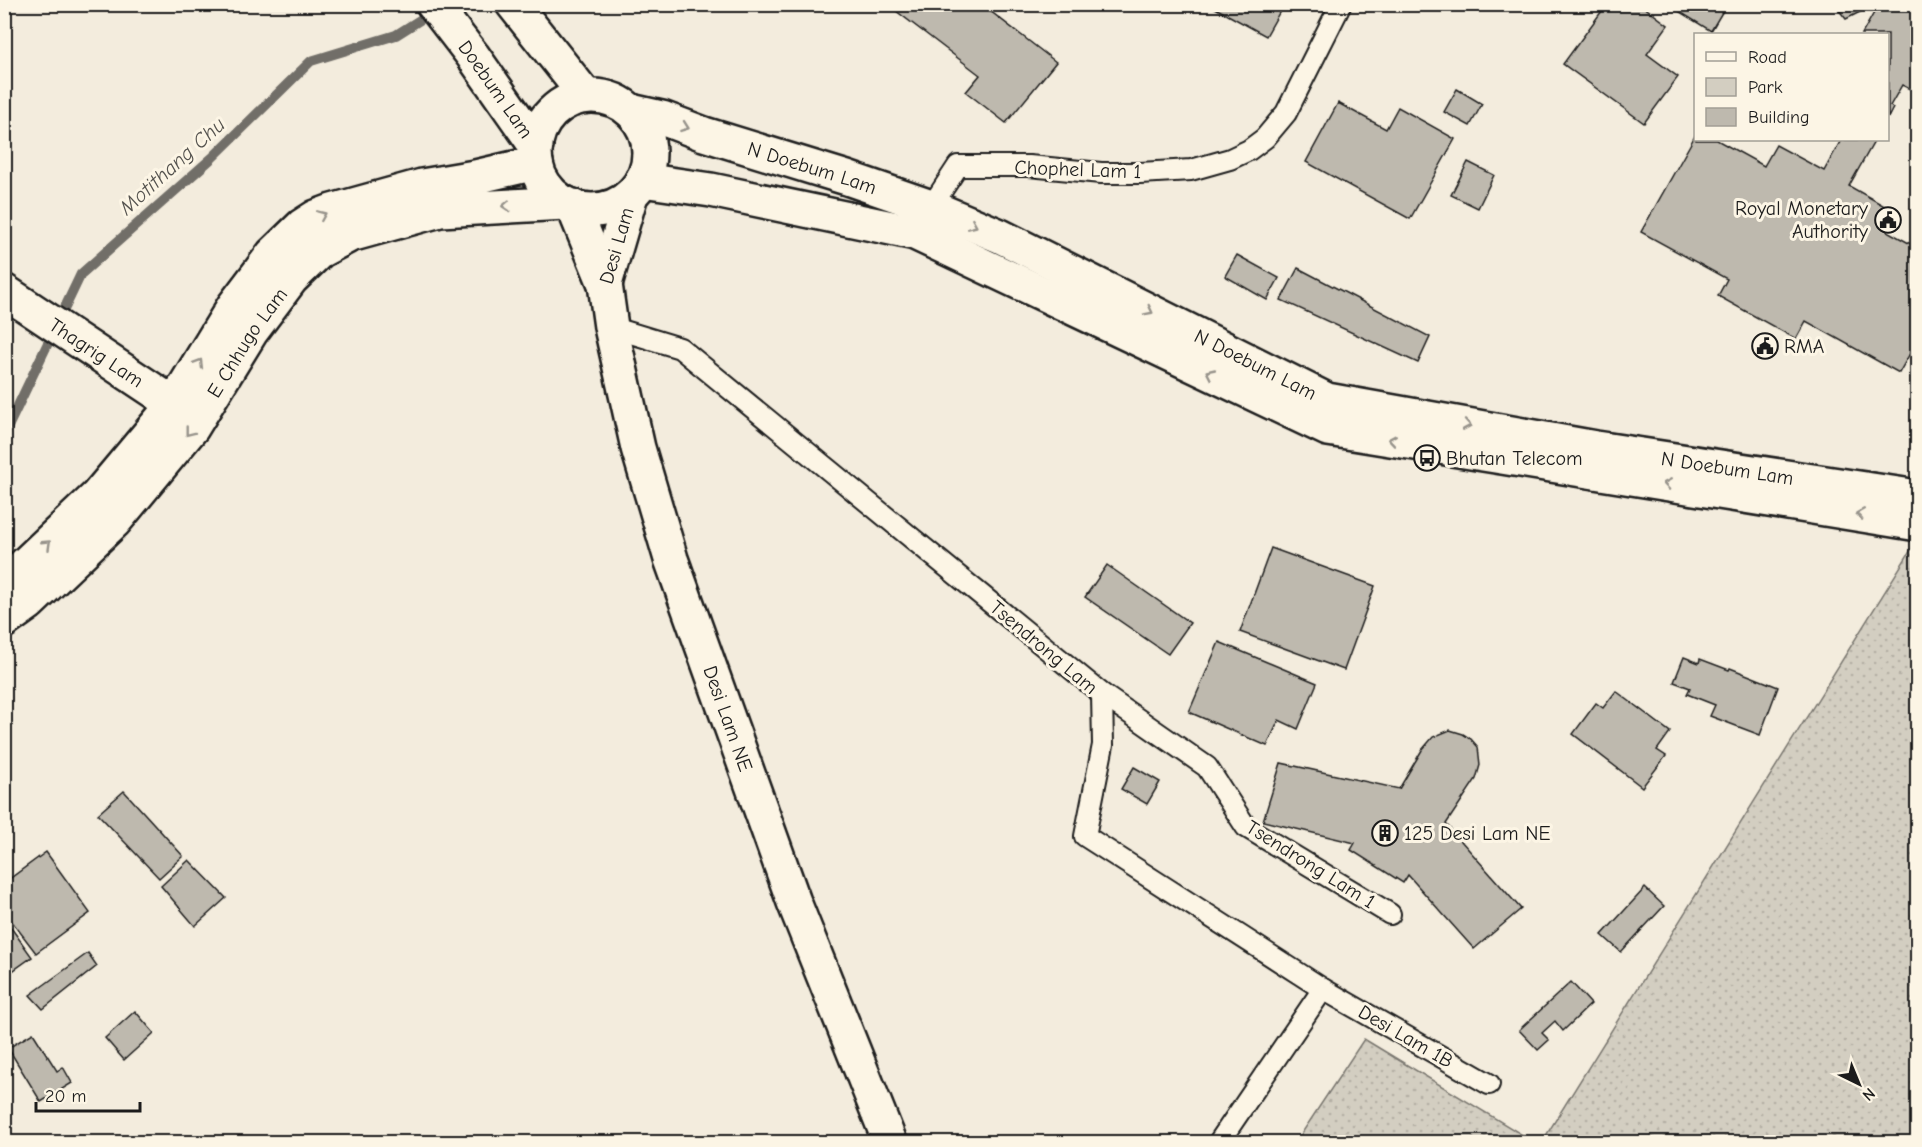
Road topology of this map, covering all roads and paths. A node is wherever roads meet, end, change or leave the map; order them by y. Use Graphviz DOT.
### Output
graph roads {
  1 [pos="433,4"];
  2 [pos="513,4"];
  3 [pos="1341,4"];
  4 [pos="586,96"];
  5 [pos="631,111"];
  6 [pos="536,154"];
  7 [pos="636,187"];
  8 [pos="569,205"];
  9 [pos="931,207"];
  10 [pos="605,284"];
  11 [pos="12,295"];
  12 [pos="611,327"];
  13 [pos="174,404"];
  14 [pos="1917,497"];
  15 [pos="1917,524"];
  16 [pos="4,584"];
  17 [pos="4,621"];
  18 [pos="1102,694"];
  19 [pos="1390,914"];
  20 [pos="1323,988"];
  21 [pos="1489,1084"];
  22 [pos="890,1143"];
  23 [pos="1219,1143"];
  1 -- 6 [label="main road, Doebum Lam"];
  2 -- 4 [label="main road"];
  3 -- 9 [label="lane, Chophel Lam 1"];
  4 -- 5 [label="main road"];
  4 -- 6 [label="main road"];
  5 -- 7 [label="main road"];
  5 -- 9 [label="main road, N Doebum Lam, one-way"];
  6 -- 8 [label="main road"];
  13 -- 6 [label="main road, E Chhugo Lam, one-way"];
  7 -- 8 [label="main road"];
  7 -- 10 [label="main road, Desi Lam"];
  15 -- 7 [label="main road, N Doebum Lam, one-way"];
  8 -- 10 [label="main road, Desi Lam"];
  8 -- 17 [label="main road, E Chhugo Lam, one-way"];
  9 -- 14 [label="main road, N Doebum Lam, one-way"];
  10 -- 12 [label="main road, Desi Lam NE"];
  11 -- 13 [label="main road, Thagrig Lam"];
  12 -- 18 [label="lane, Tsendrong Lam"];
  12 -- 22 [label="main road, Desi Lam NE"];
  16 -- 13 [label="main road, E Chhugo Lam, one-way"];
  18 -- 19 [label="lane, Tsendrong Lam 1"];
  18 -- 20 [label="lane, Tsendrong Lam"];
  20 -- 21 [label="lane, Desi Lam 1B"];
  20 -- 23 [label="lane"];
}
